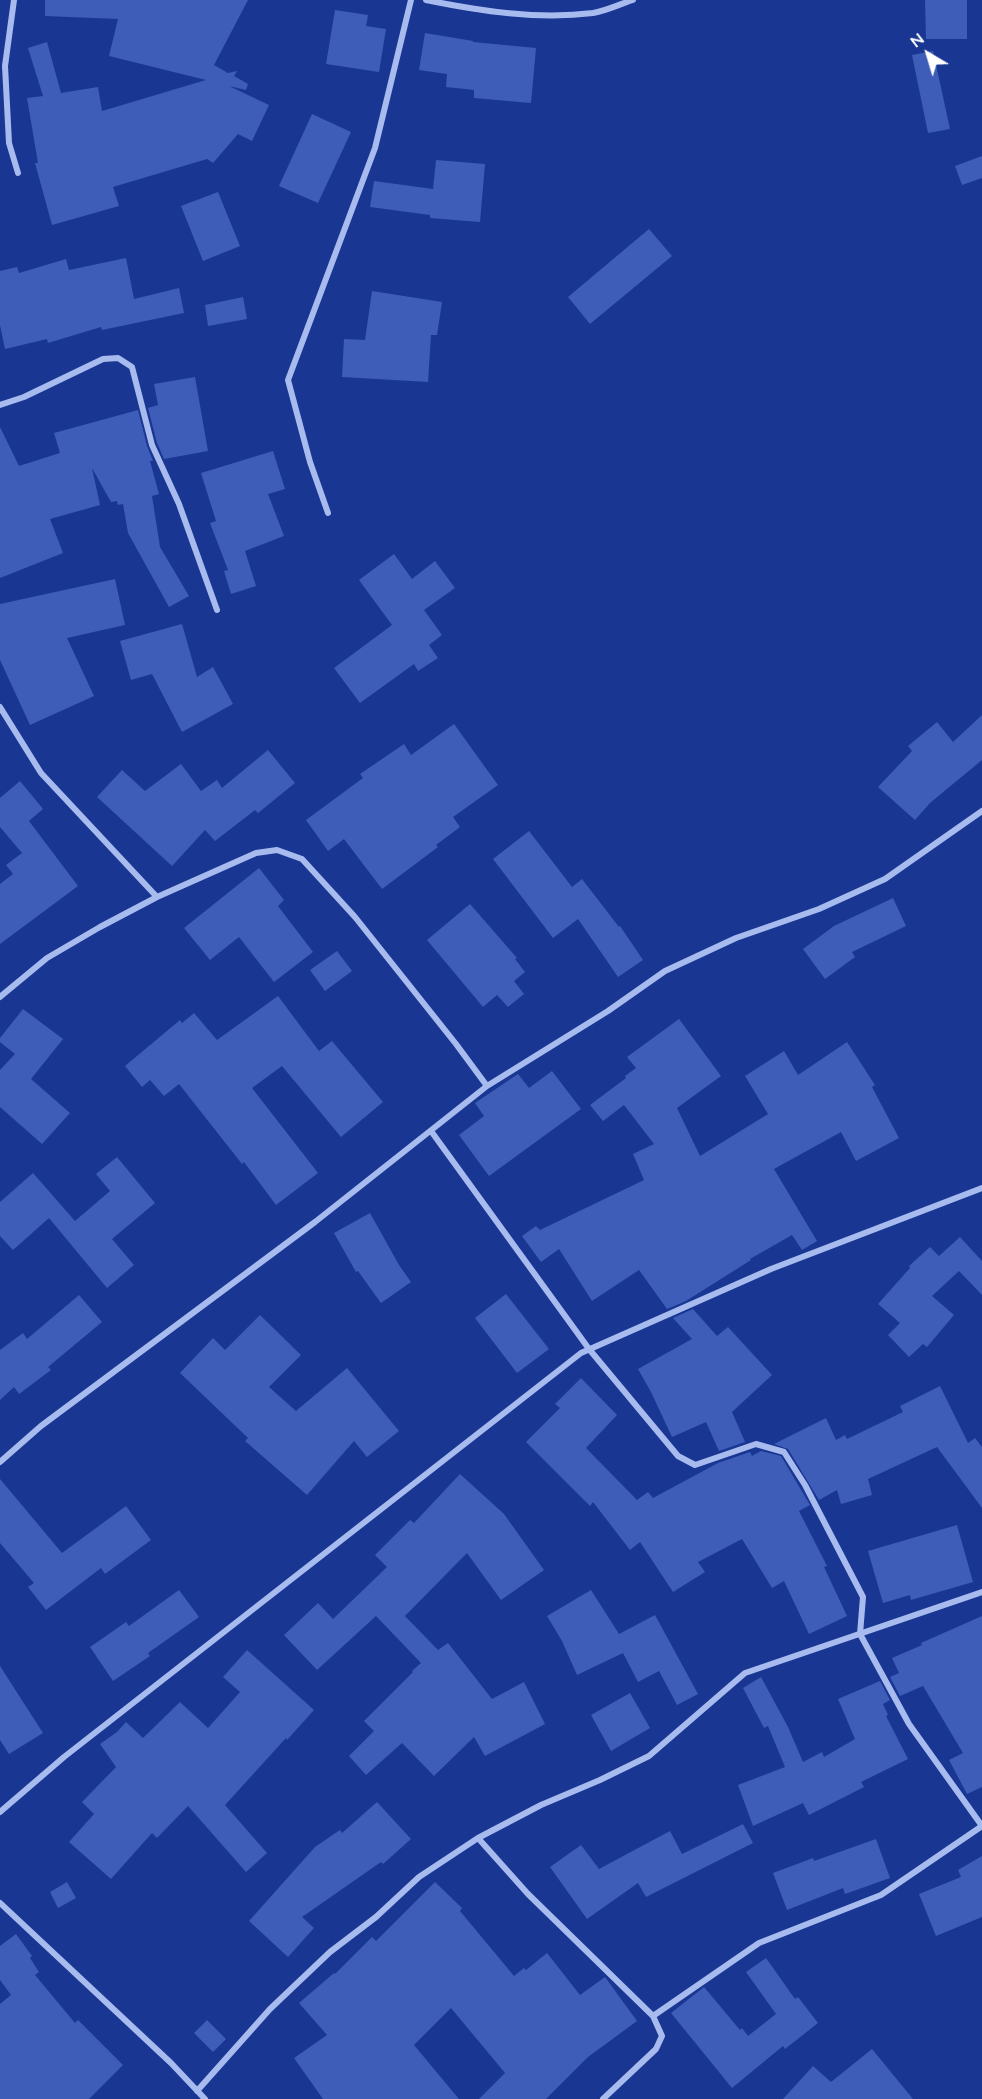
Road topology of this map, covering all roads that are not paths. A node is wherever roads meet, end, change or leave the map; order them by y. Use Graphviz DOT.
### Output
graph roads {
  1 [pos="14,0"];
  2 [pos="411,0"];
  3 [pos="426,0"];
  4 [pos="633,0"];
  5 [pos="18,173"];
  6 [pos="0,405"];
  7 [pos="328,513"];
  8 [pos="217,610"];
  9 [pos="0,707"];
  10 [pos="982,811"];
  11 [pos="157,897"];
  12 [pos="0,998"];
  13 [pos="487,1086"];
  14 [pos="431,1131"];
  15 [pos="982,1188"];
  16 [pos="589,1349"];
  17 [pos="0,1462"];
  18 [pos="982,1592"];
  19 [pos="860,1634"];
  20 [pos="0,1812"];
  21 [pos="982,1826"];
  22 [pos="478,1838"];
  23 [pos="0,1903"];
  24 [pos="653,2016"];
  25 [pos="197,2091"];
  26 [pos="205,2099"];
  27 [pos="603,2099"];
  1 -- 5 [label="street"];
  2 -- 7 [label="street"];
  3 -- 4 [label="street"];
  6 -- 8 [label="street"];
  9 -- 11 [label="street"];
  10 -- 13 [label="street"];
  11 -- 12 [label="street"];
  11 -- 13 [label="street"];
  13 -- 14 [label="street"];
  14 -- 16 [label="street"];
  14 -- 17 [label="street"];
  15 -- 16 [label="street"];
  16 -- 19 [label="street"];
  16 -- 20 [label="street"];
  18 -- 19 [label="street"];
  19 -- 21 [label="street"];
  19 -- 22 [label="street"];
  21 -- 24 [label="street"];
  22 -- 24 [label="street"];
  22 -- 25 [label="street"];
  23 -- 25 [label="street"];
  24 -- 27 [label="street"];
  25 -- 26 [label="street"];
}
